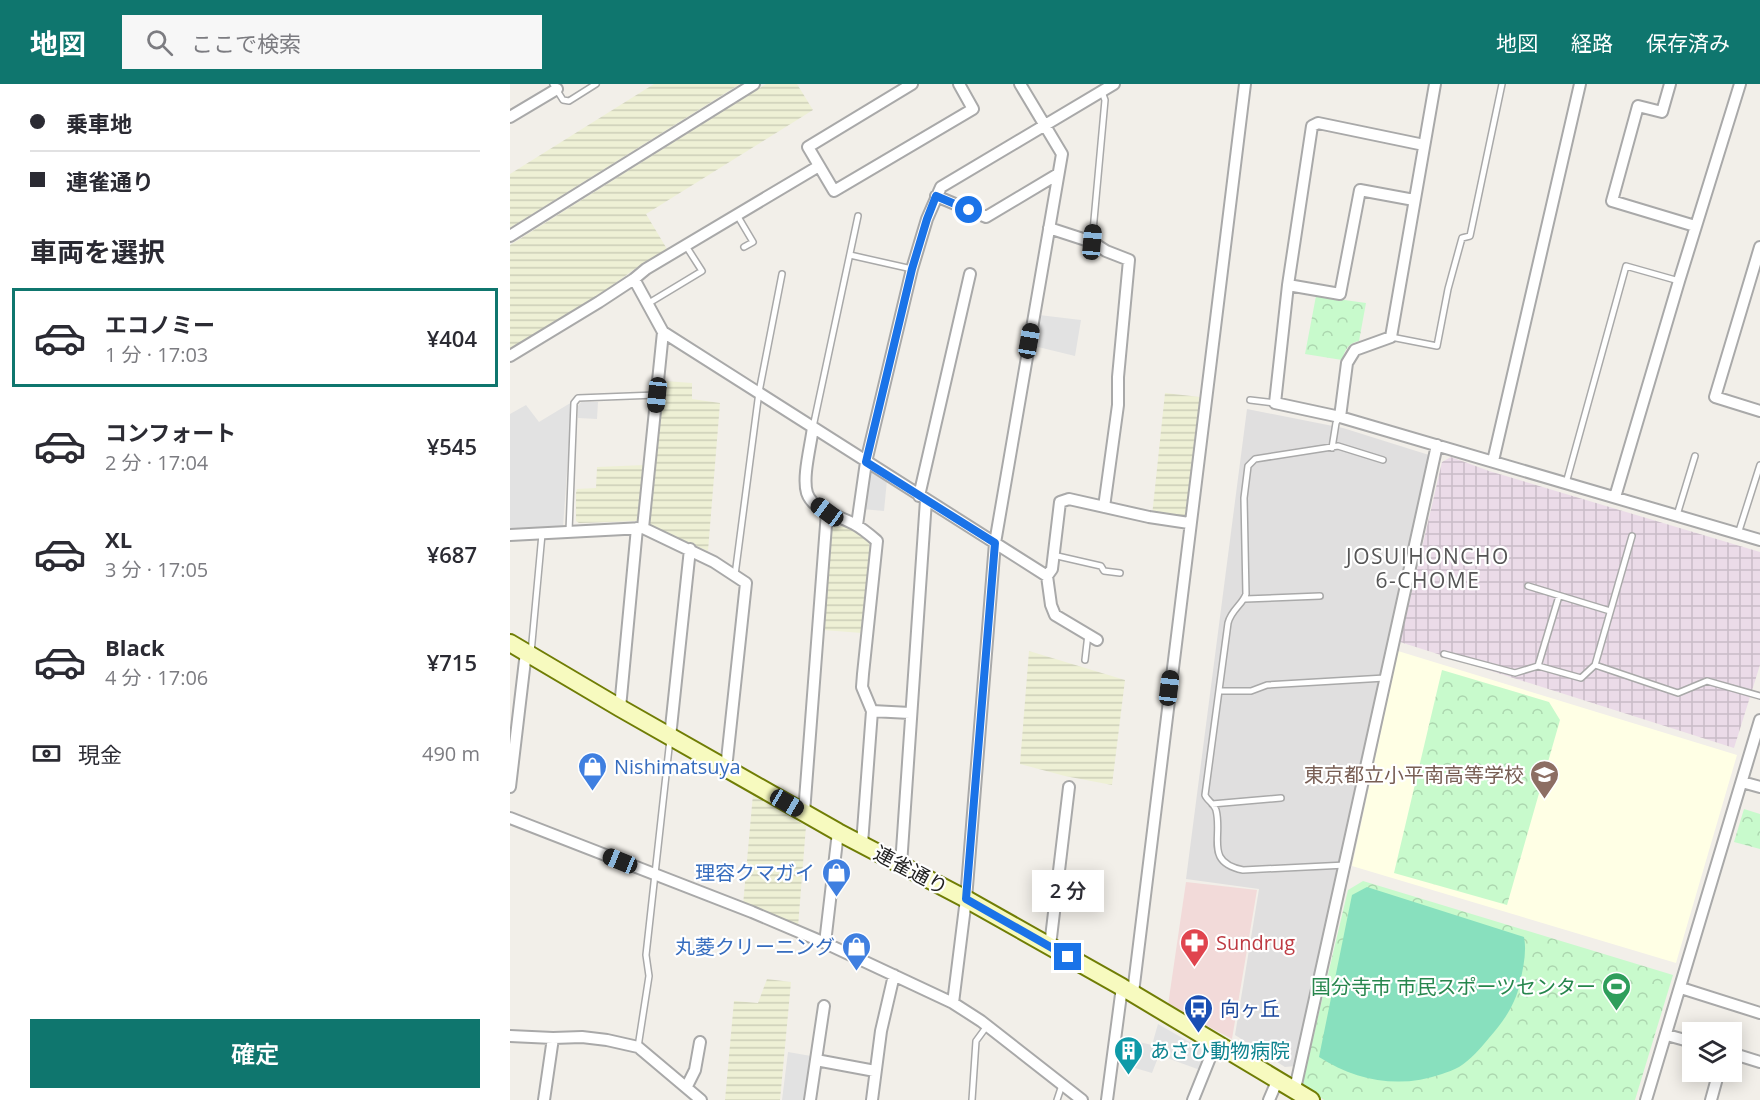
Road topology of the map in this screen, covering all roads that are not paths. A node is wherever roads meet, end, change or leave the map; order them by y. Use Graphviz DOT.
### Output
graph roads {
  1 [pos="596,84"];
  2 [pos="754,84"];
  3 [pos="912,84"];
  4 [pos="959,84"];
  5 [pos="1020,84"];
  6 [pos="1114,84"];
  7 [pos="1245,84"];
  8 [pos="1435,84"];
  9 [pos="1502,84"];
  10 [pos="1580,84"];
  11 [pos="1670,84"];
  12 [pos="1740,84"];
  13 [pos="555,87"];
  14 [pos="1102,92"];
  15 [pos="510,117"];
  16 [pos="1046,125"];
  17 [pos="1424,145"];
  18 [pos="819,166"];
  19 [pos="1058,174"];
  20 [pos="936,196"];
  21 [pos="1414,200"];
  22 [pos="736,214"];
  23 [pos="858,216"];
  24 [pos="1695,226"];
  25 [pos="1049,228"];
  26 [pos="510,236"];
  27 [pos="1092,242"];
  28 [pos="686,246"];
  29 [pos="744,247"];
  30 [pos="1760,247"];
  31 [pos="850,255"];
  32 [pos="912,269"];
  33 [pos="782,274"];
  34 [pos="970,274"];
  35 [pos="634,279"];
  36 [pos="1679,281"];
  37 [pos="1288,285"];
  38 [pos="649,303"];
  39 [pos="663,332"];
  40 [pos="1391,337"];
  41 [pos="510,356"];
  42 [pos="759,392"];
  43 [pos="657,395"];
  44 [pos="1250,400"];
  45 [pos="1275,403"];
  46 [pos="1760,411"];
  47 [pos="1340,417"];
  48 [pos="813,427"];
  49 [pos="1437,445"];
  50 [pos="1332,448"];
  51 [pos="1695,456"];
  52 [pos="1383,460"];
  53 [pos="1493,461"];
  54 [pos="866,462"];
  55 [pos="1760,465"];
  56 [pos="1566,483"];
  57 [pos="1616,497"];
  58 [pos="922,498"];
  59 [pos="1104,507"];
  60 [pos="827,512"];
  61 [pos="1677,515"];
  62 [pos="1189,524"];
  63 [pos="856,525"];
  64 [pos="640,528"];
  65 [pos="569,531"];
  66 [pos="543,532"];
  67 [pos="1738,534"];
  68 [pos="510,535"];
  69 [pos="1632,536"];
  70 [pos="1760,540"];
  71 [pos="995,543"];
  72 [pos="690,549"];
  73 [pos="1053,555"];
  74 [pos="1120,573"];
  75 [pos="735,575"];
  76 [pos="1047,576"];
  77 [pos="1528,586"];
  78 [pos="1320,596"];
  79 [pos="1559,596"];
  80 [pos="1245,599"];
  81 [pos="1610,611"];
  82 [pos="1092,637"];
  83 [pos="510,643"];
  84 [pos="529,654"];
  85 [pos="1444,654"];
  86 [pos="1084,660"];
  87 [pos="1595,665"];
  88 [pos="1538,666"];
  89 [pos="1387,678"];
  90 [pos="1219,691"];
  91 [pos="1760,696"];
  92 [pos="620,708"];
  93 [pos="872,711"];
  94 [pos="910,713"];
  95 [pos="1759,726"];
  96 [pos="670,737"];
  97 [pos="726,769"];
  98 [pos="1743,782"];
  99 [pos="510,787"];
  100 [pos="1069,787"];
  101 [pos="1760,787"];
  102 [pos="1281,798"];
  103 [pos="1212,804"];
  104 [pos="804,813"];
  105 [pos="510,818"];
  106 [pos="838,832"];
  107 [pos="862,844"];
  108 [pos="901,865"];
  109 [pos="1346,865"];
  110 [pos="656,875"];
  111 [pos="966,899"];
  112 [pos="825,943"];
  113 [pos="1050,946"];
  114 [pos="894,975"];
  115 [pos="1681,988"];
  116 [pos="1127,990"];
  117 [pos="953,1003"];
  118 [pos="824,1006"];
  119 [pos="1760,1013"];
  120 [pos="987,1026"];
  121 [pos="1667,1035"];
  122 [pos="510,1036"];
  123 [pos="553,1038"];
  124 [pos="1682,1039"];
  125 [pos="700,1042"];
  126 [pos="1216,1043"];
  127 [pos="638,1047"];
  128 [pos="1742,1056"];
  129 [pos="816,1060"];
  130 [pos="1760,1062"];
  131 [pos="875,1071"];
  132 [pos="1278,1079"];
  133 [pos="1716,1082"];
  134 [pos="1062,1085"];
  135 [pos="687,1086"];
  136 [pos="1295,1089"];
  137 [pos="544,1100"];
  138 [pos="701,1100"];
  139 [pos="810,1100"];
  140 [pos="872,1100"];
  141 [pos="972,1100"];
  142 [pos="1057,1100"];
  143 [pos="1082,1100"];
  144 [pos="1107,1100"];
  145 [pos="1193,1100"];
  146 [pos="1269,1100"];
  147 [pos="1311,1100"];
  148 [pos="1646,1100"];
  149 [pos="1711,1100"];
  1 -- 13 [label="lane"];
  2 -- 26 [label="street"];
  3 -- 18 [label="street"];
  4 -- 18 [label="street"];
  5 -- 16 [label="street"];
  6 -- 14 [label="street"];
  7 -- 62 [label="street"];
  8 -- 17 [label="street"];
  9 -- 40 [label="lane"];
  10 -- 53 [label="street"];
  11 -- 24 [label="street"];
  12 -- 24 [label="street"];
  13 -- 15 [label="street"];
  14 -- 16 [label="street"];
  14 -- 27 [label="lane"];
  16 -- 19 [label="street"];
  16 -- 20 [label="street"];
  17 -- 21 [label="street"];
  17 -- 37 [label="street"];
  18 -- 22 [label="street"];
  19 -- 20 [label="street"];
  19 -- 25 [label="street"];
  20 -- 32 [label="street"];
  21 -- 37 [label="street"];
  21 -- 40 [label="street"];
  22 -- 28 [label="street"];
  22 -- 29 [label="lane"];
  23 -- 31 [label="lane"];
  24 -- 36 [label="street"];
  25 -- 27 [label="street"];
  25 -- 71 [label="street"];
  27 -- 59 [label="street"];
  28 -- 35 [label="street"];
  28 -- 38 [label="lane"];
  30 -- 46 [label="street"];
  31 -- 32 [label="lane"];
  31 -- 48 [label="lane"];
  32 -- 54 [label="street"];
  33 -- 42 [label="lane"];
  34 -- 58 [label="street"];
  35 -- 38 [label="street"];
  35 -- 41 [label="street"];
  36 -- 56 [label="lane"];
  36 -- 57 [label="street"];
  37 -- 45 [label="street"];
  38 -- 39 [label="street"];
  39 -- 42 [label="street"];
  39 -- 43 [label="street"];
  40 -- 47 [label="street"];
  42 -- 48 [label="street"];
  42 -- 75 [label="lane"];
  43 -- 64 [label="street"];
  43 -- 65 [label="lane"];
  44 -- 45 [label="lane"];
  45 -- 47 [label="street"];
  47 -- 49 [label="street"];
  47 -- 50 [label="lane"];
  48 -- 54 [label="street"];
  48 -- 60 [label="street"];
  49 -- 53 [label="street"];
  49 -- 89 [label="street"];
  50 -- 52 [label="lane"];
  50 -- 80 [label="lane"];
  51 -- 61 [label="lane"];
  53 -- 56 [label="street"];
  54 -- 58 [label="street"];
  54 -- 63 [label="street"];
  55 -- 67 [label="lane"];
  56 -- 57 [label="street"];
  57 -- 61 [label="street"];
  58 -- 71 [label="street"];
  58 -- 94 [label="street"];
  59 -- 62 [label="street"];
  59 -- 73 [label="street"];
  60 -- 63 [label="street"];
  60 -- 104 [label="street"];
  61 -- 67 [label="street"];
  62 -- 116 [label="street"];
  63 -- 93 [label="street"];
  64 -- 65 [label="street"];
  64 -- 72 [label="street"];
  64 -- 92 [label="street"];
  65 -- 66 [label="street"];
  66 -- 68 [label="street"];
  66 -- 84 [label="lane"];
  67 -- 70 [label="street"];
  69 -- 81 [label="lane"];
  71 -- 76 [label="street"];
  71 -- 111 [label="street"];
  72 -- 75 [label="street"];
  72 -- 96 [label="street"];
  73 -- 74 [label="lane"];
  73 -- 76 [label="street"];
  75 -- 97 [label="street"];
  76 -- 82 [label="street"];
  77 -- 79 [label="lane"];
  78 -- 80 [label="lane"];
  79 -- 81 [label="lane"];
  79 -- 88 [label="lane"];
  80 -- 90 [label="lane"];
  81 -- 87 [label="lane"];
  82 -- 86 [label="lane"];
  83 -- 84 [label="main road, 連雀通り"];
  84 -- 92 [label="main road, 連雀通り"];
  84 -- 99 [label="street"];
  85 -- 88 [label="lane"];
  87 -- 88 [label="lane"];
  87 -- 91 [label="lane"];
  89 -- 90 [label="lane"];
  89 -- 109 [label="street"];
  90 -- 103 [label="lane"];
  92 -- 96 [label="main road, 連雀通り"];
  93 -- 94 [label="street"];
  93 -- 107 [label="street"];
  94 -- 108 [label="street"];
  95 -- 98 [label="street"];
  96 -- 97 [label="main road, 連雀通り"];
  96 -- 110 [label="lane"];
  97 -- 104 [label="main road, 連雀通り"];
  98 -- 101 [label="street"];
  98 -- 115 [label="street"];
  100 -- 113 [label="street"];
  102 -- 103 [label="lane"];
  103 -- 109 [label="lane"];
  104 -- 106 [label="main road, 連雀通り"];
  105 -- 110 [label="street"];
  106 -- 107 [label="main road, 連雀通り"];
  106 -- 112 [label="street"];
  107 -- 108 [label="main road, 連雀通り"];
  108 -- 111 [label="main road, 連雀通り"];
  109 -- 136 [label="street"];
  110 -- 112 [label="street"];
  110 -- 127 [label="lane"];
  111 -- 113 [label="main road, 連雀通り"];
  111 -- 117 [label="street"];
  112 -- 114 [label="street"];
  113 -- 116 [label="main road, 連雀通り"];
  114 -- 117 [label="street"];
  114 -- 131 [label="street"];
  115 -- 119 [label="street"];
  115 -- 121 [label="street"];
  116 -- 126 [label="main road, 連雀通り"];
  116 -- 144 [label="street"];
  117 -- 120 [label="street"];
  118 -- 129 [label="street"];
  120 -- 134 [label="street"];
  120 -- 141 [label="lane"];
  121 -- 124 [label="street"];
  121 -- 148 [label="street"];
  122 -- 123 [label="street"];
  123 -- 127 [label="street"];
  123 -- 137 [label="street"];
  125 -- 135 [label="street"];
  126 -- 132 [label="main road, 連雀通り"];
  126 -- 145 [label="street"];
  127 -- 135 [label="street"];
  128 -- 130 [label="street"];
  129 -- 131 [label="street"];
  129 -- 139 [label="street"];
  131 -- 140 [label="street"];
  132 -- 136 [label="main road, 連雀通り"];
  132 -- 146 [label="street"];
  133 -- 149 [label="street"];
  134 -- 142 [label="lane"];
  134 -- 143 [label="street"];
  135 -- 138 [label="street"];
  136 -- 147 [label="main road, 連雀通り"];
}
